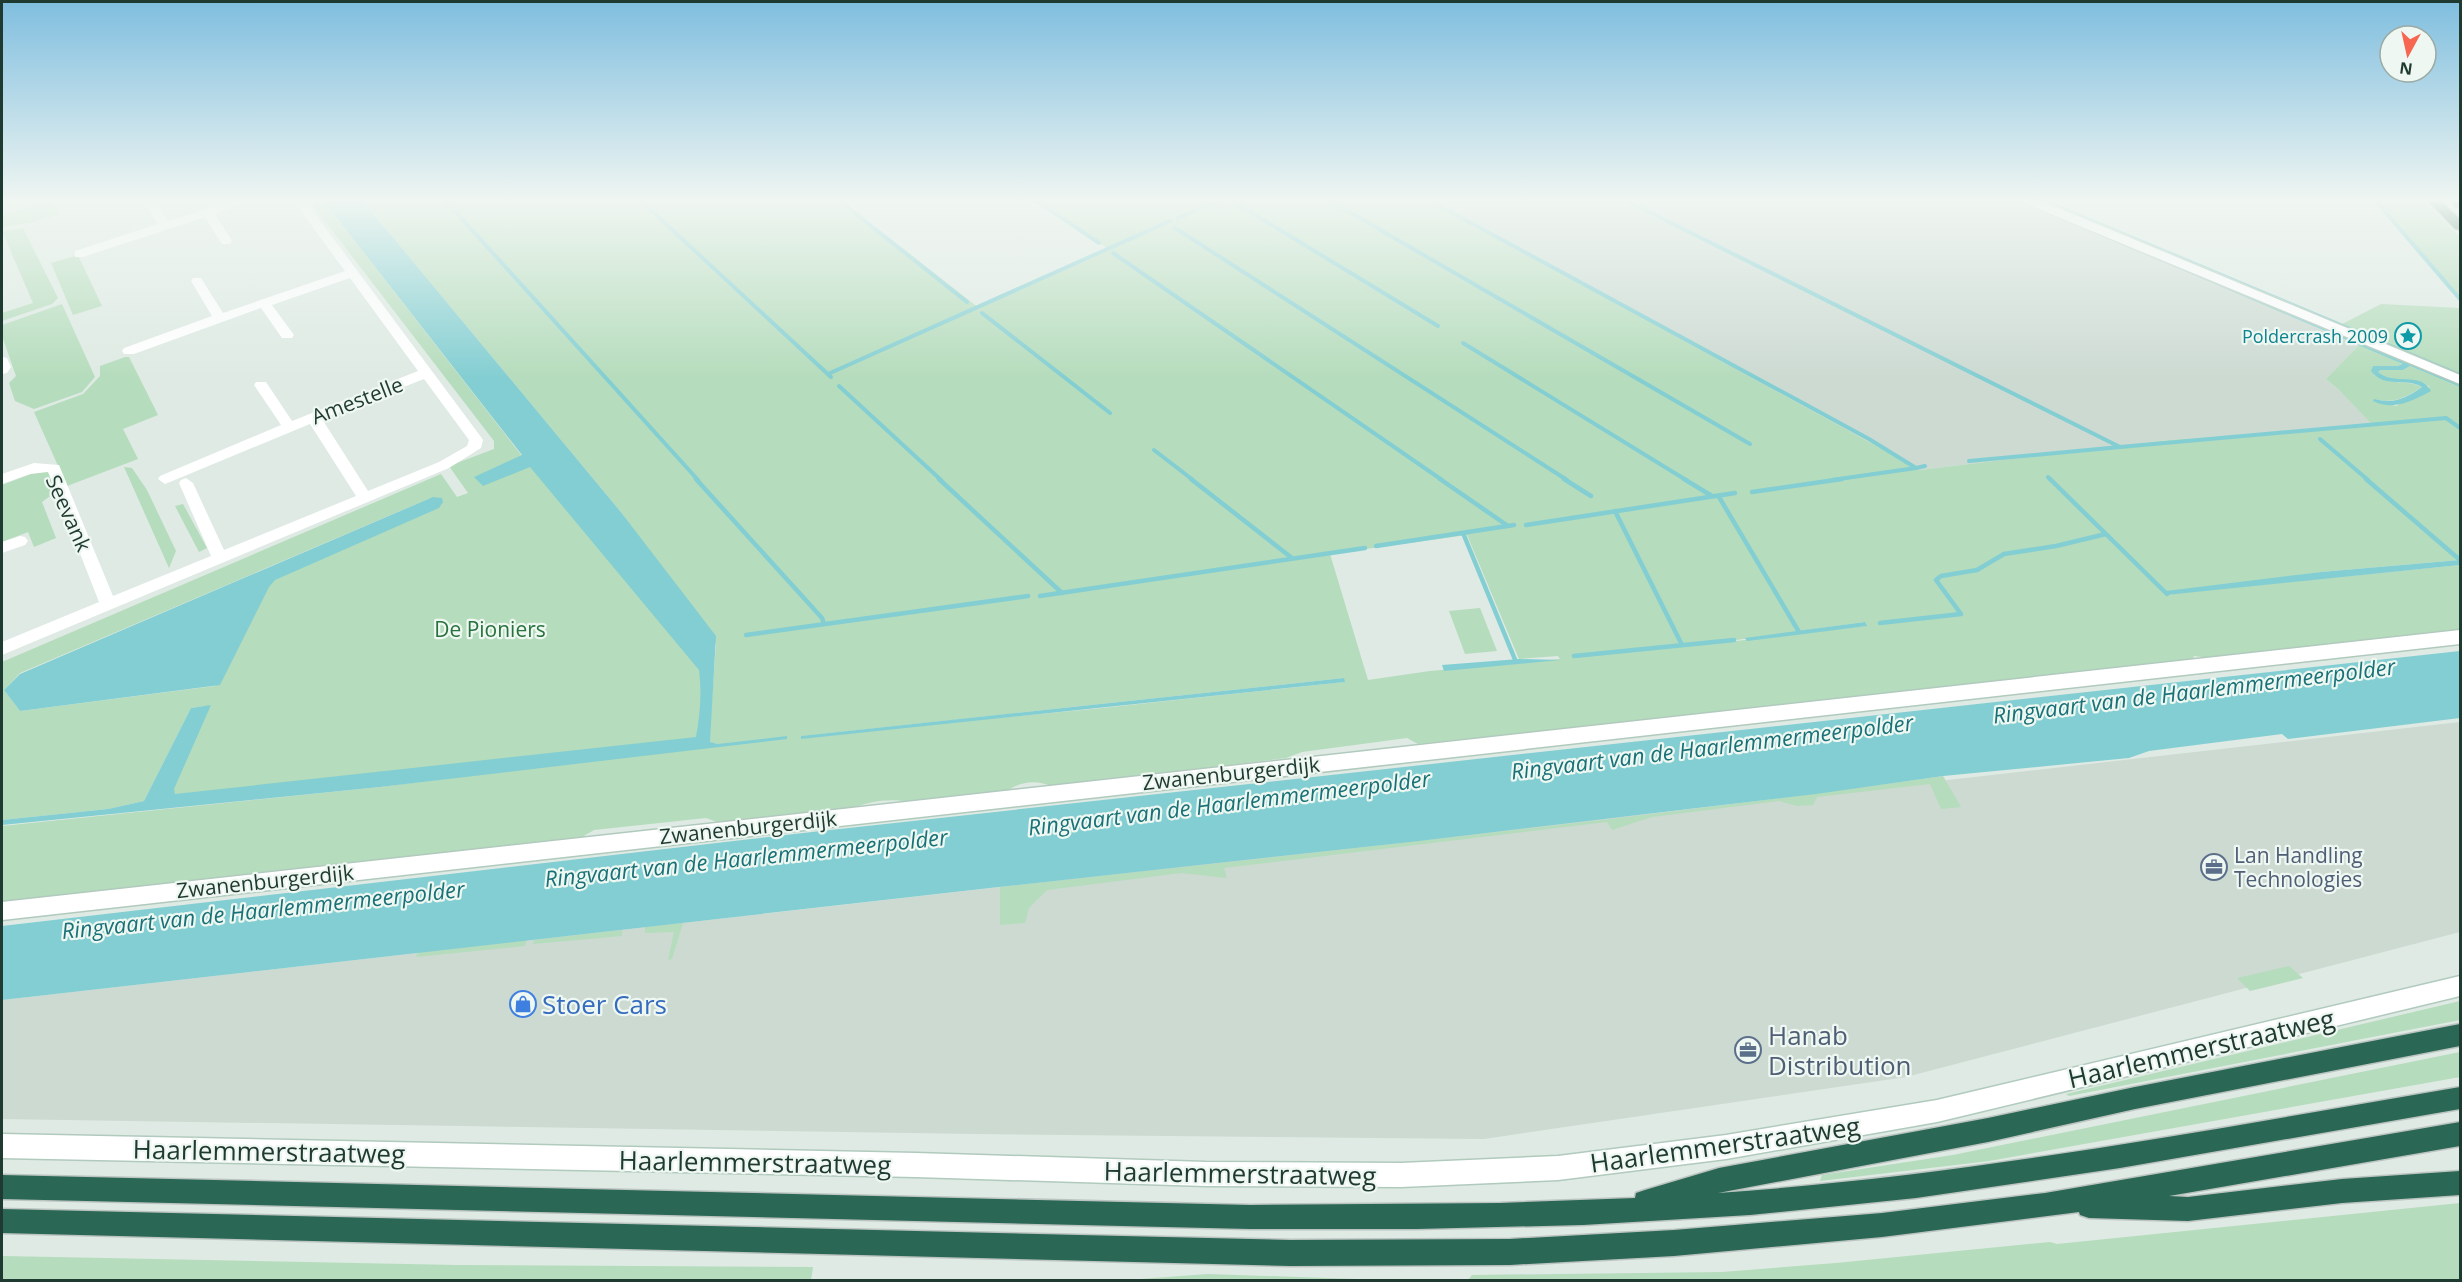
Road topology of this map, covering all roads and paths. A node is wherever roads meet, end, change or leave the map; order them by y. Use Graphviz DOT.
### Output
graph roads {
  1 [pos="341,259"];
  2 [pos="2170,259"];
  3 [pos="351,273"];
  4 [pos="197,281"];
  5 [pos="264,303"];
  6 [pos="220,318"];
  7 [pos="287,335"];
  8 [pos="129,351"];
  9 [pos="2,361"];
  10 [pos="2,370"];
  11 [pos="426,373"];
  12 [pos="2460,380"];
  13 [pos="261,386"];
  14 [pos="313,417"];
  15 [pos="289,427"];
  16 [pos="165,478"];
  17 [pos="2,479"];
  18 [pos="186,483"];
  19 [pos="364,497"];
  20 [pos="20,541"];
  21 [pos="2,548"];
  22 [pos="220,559"];
  23 [pos="108,605"];
  24 [pos="2460,637"];
  25 [pos="2,649"];
  26 [pos="2,911"];
  27 [pos="2460,986"];
  28 [pos="2460,1035"];
  29 [pos="2460,1098"];
  30 [pos="2460,1134"];
  31 [pos="2,1146"];
  32 [pos="2460,1183"];
  33 [pos="2,1187"];
  34 [pos="2045,1205"];
  35 [pos="1612,1212"];
  36 [pos="2,1221"];
  1 -- 3 [label="street, Amestelle"];
  2 -- 12 [label="street"];
  3 -- 5 [label="street"];
  3 -- 11 [label="street, Amestelle"];
  4 -- 6 [label="street"];
  5 -- 6 [label="street"];
  5 -- 7 [label="street"];
  6 -- 8 [label="street"];
  9 -- 10 [label="street"];
  11 -- 14 [label="street, Amestelle"];
  11 -- 19 [label="street, Amestelle"];
  13 -- 15 [label="street, Amestelle"];
  14 -- 15 [label="street, Amestelle"];
  14 -- 19 [label="street"];
  15 -- 16 [label="street, Amestelle"];
  17 -- 23 [label="street, Seevank"];
  18 -- 22 [label="street"];
  19 -- 22 [label="street"];
  20 -- 21 [label="street"];
  22 -- 23 [label="street"];
  23 -- 25 [label="street"];
  24 -- 26 [label="street, Zwanenburgerdijk"];
  27 -- 31 [label="street, Haarlemmerstraatweg"];
  28 -- 35 [label="highway"];
  29 -- 35 [label="highway"];
  30 -- 34 [label="highway"];
  32 -- 34 [label="highway"];
  33 -- 35 [label="highway"];
  34 -- 36 [label="highway"];
}
